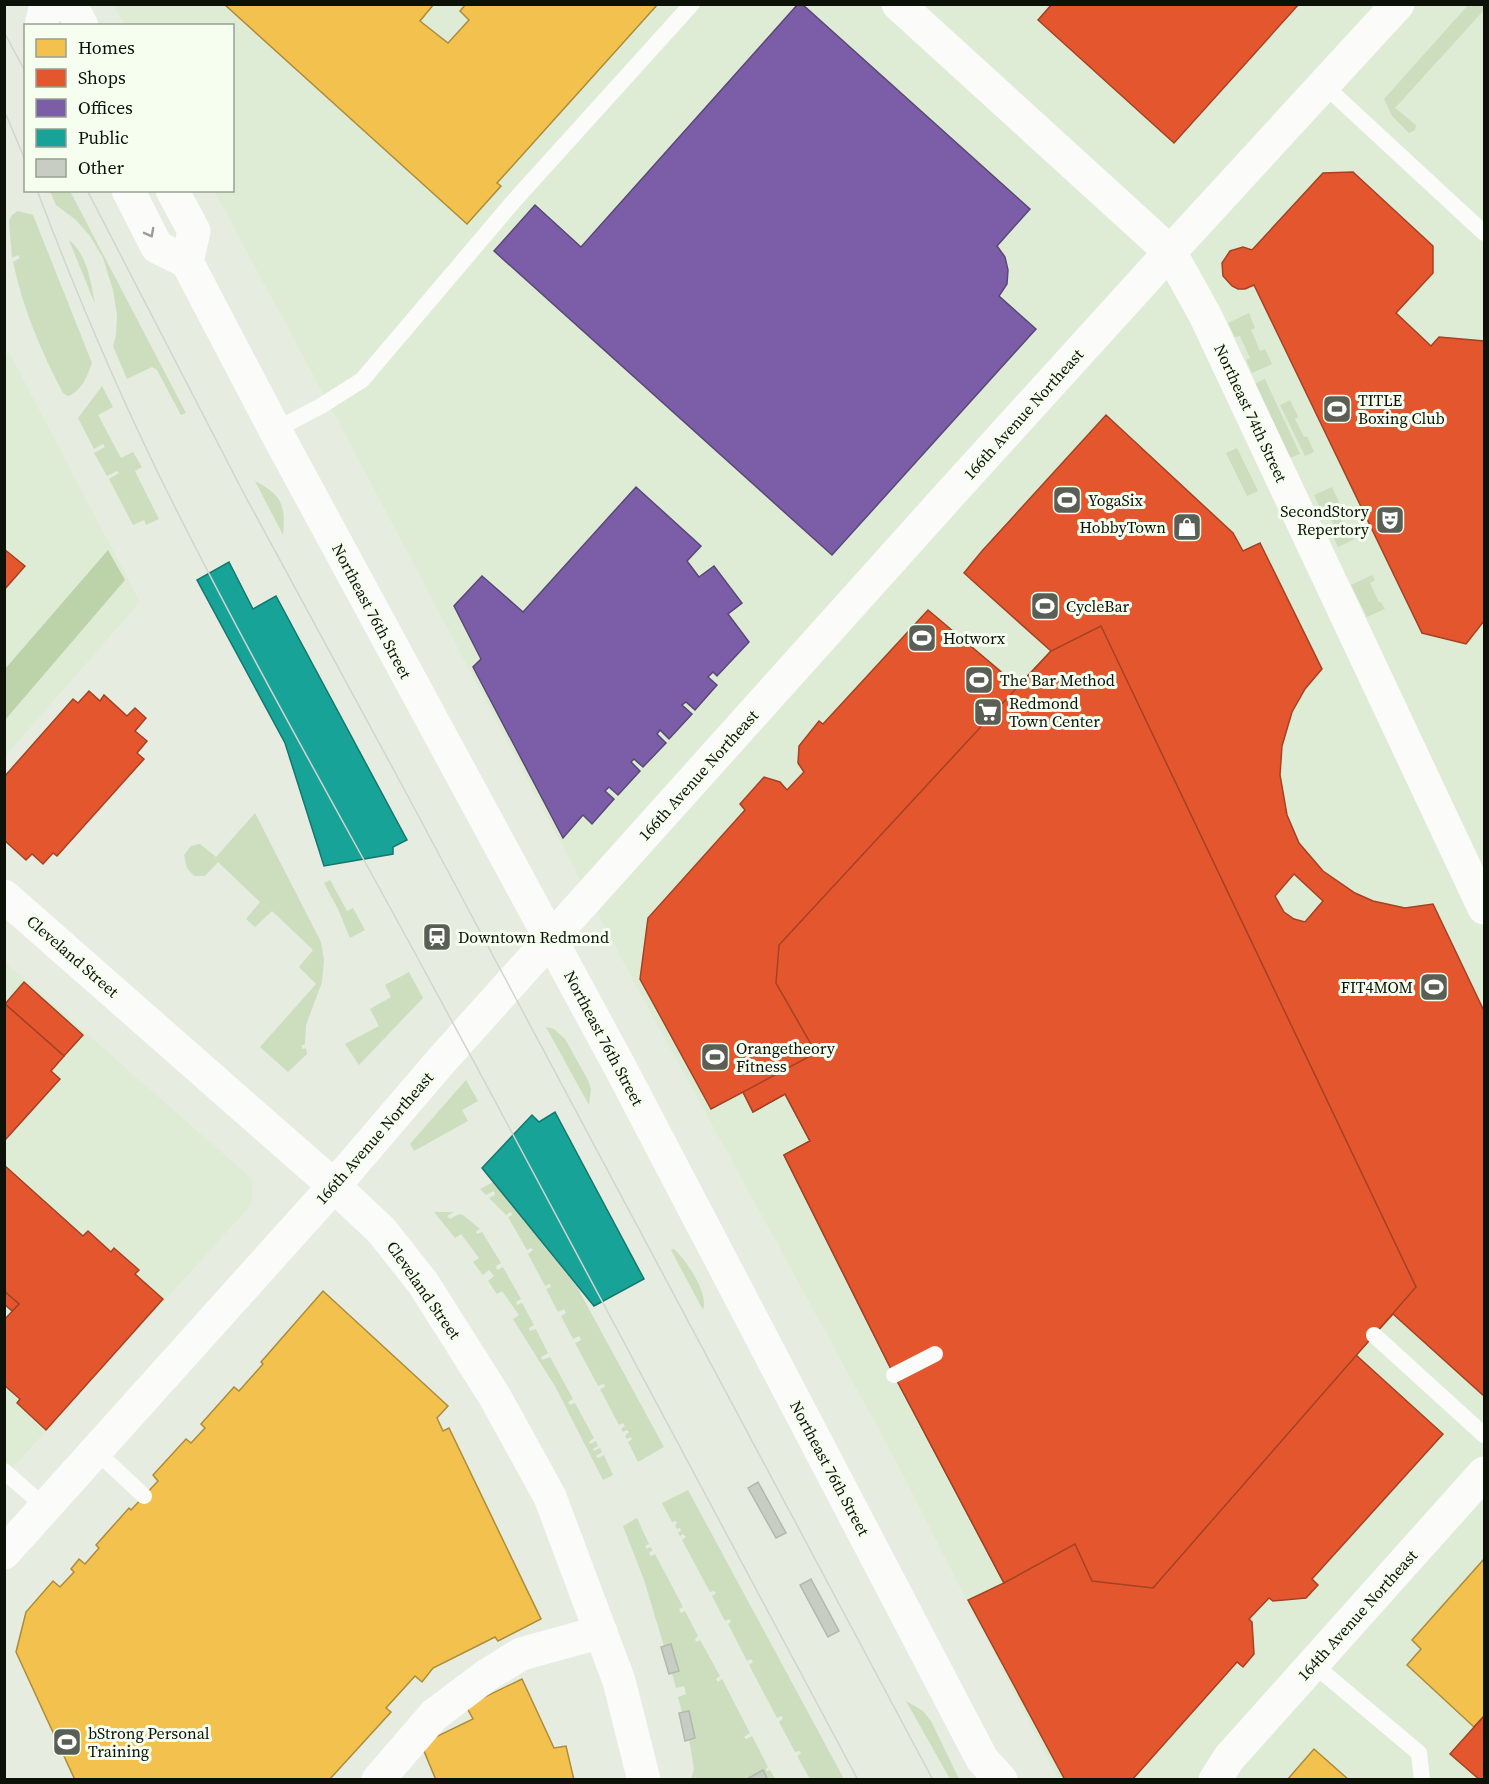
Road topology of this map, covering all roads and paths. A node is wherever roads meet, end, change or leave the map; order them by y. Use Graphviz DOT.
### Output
graph roads {
  1 [pos="45,4"];
  2 [pos="62,4"];
  3 [pos="692,4"];
  4 [pos="898,4"];
  5 [pos="1398,4"];
  6 [pos="41,24"];
  7 [pos="81,24"];
  8 [pos="1324,86"];
  9 [pos="129,192"];
  10 [pos="173,192"];
  11 [pos="1485,233"];
  12 [pos="1170,252"];
  13 [pos="187,262"];
  14 [pos="275,430"];
  15 [pos="4,896"];
  16 [pos="1485,908"];
  17 [pos="550,940"];
  18 [pos="334,1186"];
  19 [pos="1374,1335"];
  20 [pos="935,1353"];
  21 [pos="894,1375"];
  22 [pos="1485,1435"];
  23 [pos="96,1451"];
  24 [pos="4,1471"];
  25 [pos="1485,1473"];
  26 [pos="144,1496"];
  27 [pos="45,1507"];
  28 [pos="4,1553"];
  29 [pos="601,1632"];
  30 [pos="1313,1664"];
  31 [pos="1222,1768"];
  32 [pos="990,1773"];
  33 [pos="378,1779"];
  34 [pos="644,1779"];
  35 [pos="1196,1779"];
  36 [pos="1422,1779"];
  1 -- 6 [label="street"];
  2 -- 7 [label="street"];
  3 -- 14 [label="lane"];
  4 -- 12 [label="street, Northeast 74th Street"];
  5 -- 8 [label="street, 166th Avenue Northeast"];
  8 -- 11 [label="lane"];
  8 -- 12 [label="street, 166th Avenue Northeast"];
  9 -- 13 [label="street, one-way"];
  10 -- 13 [label="street"];
  12 -- 16 [label="street, Northeast 74th Street"];
  12 -- 17 [label="street, 166th Avenue Northeast"];
  13 -- 14 [label="street, Northeast 76th Street"];
  14 -- 17 [label="street, Northeast 76th Street"];
  15 -- 18 [label="street, Cleveland Street"];
  17 -- 18 [label="street, 166th Avenue Northeast"];
  17 -- 32 [label="street, Northeast 76th Street"];
  18 -- 23 [label="street, 166th Avenue Northeast"];
  18 -- 29 [label="street, Cleveland Street"];
  19 -- 22 [label="lane"];
  20 -- 21 [label="lane"];
  23 -- 26 [label="lane"];
  23 -- 27 [label="street, 166th Avenue Northeast"];
  24 -- 27 [label="lane"];
  25 -- 30 [label="street, 164th Avenue Northeast"];
  27 -- 28 [label="street, 166th Avenue Northeast"];
  29 -- 33 [label="street"];
  29 -- 34 [label="street, Cleveland Street"];
  30 -- 31 [label="street, 164th Avenue Northeast"];
  30 -- 36 [label="lane"];
  31 -- 35 [label="street, 164th Avenue Northeast"];
}
